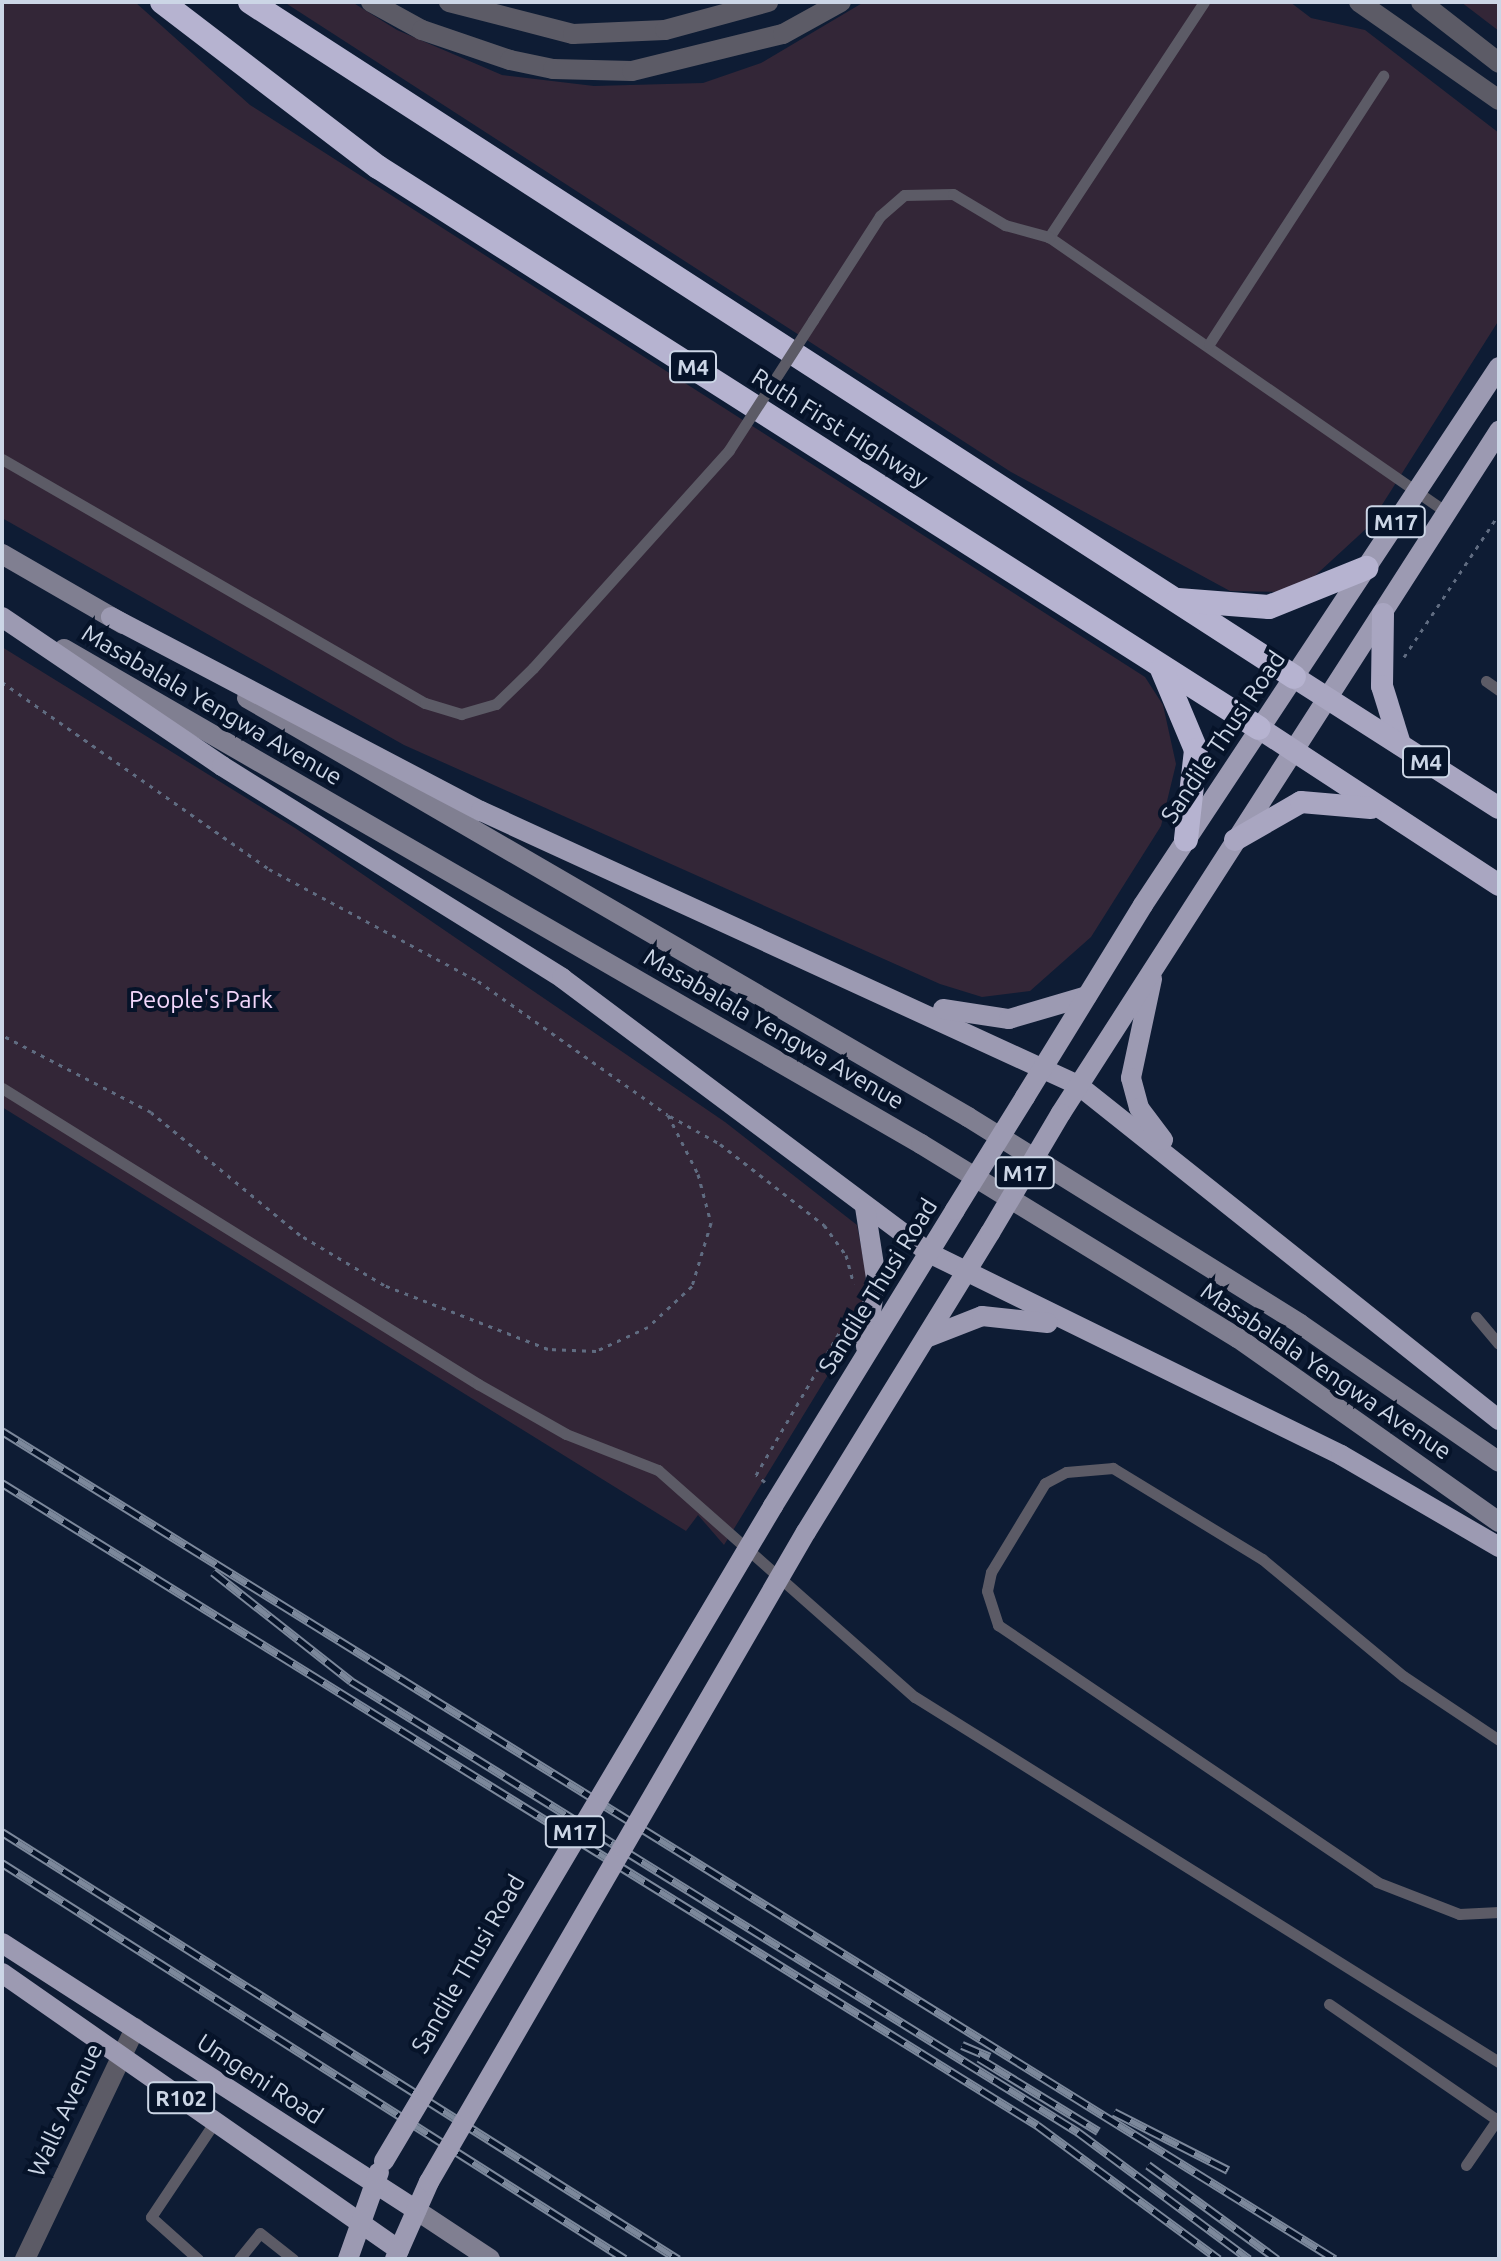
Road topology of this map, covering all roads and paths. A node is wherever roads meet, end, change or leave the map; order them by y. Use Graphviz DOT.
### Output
graph roads {
  1 [pos="162,2"];
  2 [pos="250,2"];
  3 [pos="371,2"];
  4 [pos="449,2"];
  5 [pos="768,2"];
  6 [pos="841,2"];
  7 [pos="1204,2"];
  8 [pos="1359,2"];
  9 [pos="1421,2"];
  10 [pos="1499,63"];
  11 [pos="1383,76"];
  12 [pos="1499,100"];
  13 [pos="1049,237"];
  14 [pos="1209,344"];
  15 [pos="1499,367"];
  16 [pos="1499,431"];
  17 [pos="2,459"];
  18 [pos="1416,491"];
  19 [pos="1447,513"];
  20 [pos="1499,514"];
  21 [pos="2,554"];
  22 [pos="1366,568"];
  23 [pos="1164,597"];
  24 [pos="1383,614"];
  25 [pos="2,615"];
  26 [pos="111,617"];
  27 [pos="1160,665"];
  28 [pos="1294,677"];
  29 [pos="1486,681"];
  30 [pos="2,682"];
  31 [pos="1382,686"];
  32 [pos="1499,690"];
  33 [pos="1329,699"];
  34 [pos="1259,728"];
  35 [pos="1400,744"];
  36 [pos="1295,751"];
  37 [pos="1499,808"];
  38 [pos="1391,814"];
  39 [pos="1186,839"];
  40 [pos="1235,840"];
  41 [pos="1499,885"];
  42 [pos="1157,960"];
  43 [pos="841,974"];
  44 [pos="1087,996"];
  45 [pos="2,1035"];
  46 [pos="1043,1067"];
  47 [pos="1078,1085"];
  48 [pos="2,1088"];
  49 [pos="668,1115"];
  50 [pos="1176,1157"];
  51 [pos="865,1207"];
  52 [pos="929,1253"];
  53 [pos="965,1273"];
  54 [pos="852,1296"];
  55 [pos="850,1307"];
  56 [pos="1476,1317"];
  57 [pos="1076,1328"];
  58 [pos="926,1338"];
  59 [pos="1499,1344"];
  60 [pos="864,1358"];
  61 [pos="1499,1420"];
  62 [pos="1499,1462"];
  63 [pos="777,1500"];
  64 [pos="1499,1522"];
  65 [pos="1499,1547"];
  66 [pos="1499,1740"];
  67 [pos="1499,1912"];
  68 [pos="2,1943"];
  69 [pos="2,1973"];
  70 [pos="1329,2004"];
  71 [pos="135,2028"];
  72 [pos="121,2052"];
  73 [pos="1499,2062"];
  74 [pos="1498,2118"];
  75 [pos="214,2123"];
  76 [pos="1466,2165"];
  77 [pos="374,2183"];
  78 [pos="416,2210"];
  79 [pos="360,2224"];
  80 [pos="402,2256"];
  81 [pos="25,2259"];
  82 [pos="198,2259"];
  83 [pos="239,2259"];
  84 [pos="293,2259"];
  85 [pos="348,2259"];
  86 [pos="490,2259"];
  1 -- 27 [label="highway, Ruth First Highway / M4"];
  2 -- 23 [label="highway, Ruth First Highway / M4"];
  3 -- 6 [label="street"];
  4 -- 5 [label="street"];
  7 -- 13 [label="lane"];
  8 -- 12 [label="street"];
  9 -- 10 [label="street"];
  11 -- 14 [label="lane"];
  13 -- 14 [label="lane"];
  13 -- 17 [label="lane, bridge"];
  14 -- 18 [label="lane"];
  15 -- 18 [label="main road, Sandile Thusi Road / M17"];
  16 -- 19 [label="main road, M17"];
  18 -- 19 [label="lane"];
  18 -- 22 [label="main road, Sandile Thusi Road / M17"];
  19 -- 24 [label="main road, M17"];
  20 -- 31 [label="path"];
  21 -- 26 [label="main road, Masabalala Yengwa Avenue"];
  22 -- 23 [label="highway"];
  22 -- 28 [label="main road, Sandile Thusi Road / M17"];
  23 -- 28 [label="highway, Ruth First Highway / M4"];
  24 -- 31 [label="highway"];
  24 -- 33 [label="main road, M17"];
  25 -- 51 [label="main road"];
  25 -- 64 [label="main road, Masabalala Yengwa Avenue"];
  26 -- 43 [label="main road"];
  26 -- 62 [label="main road, Masabalala Yengwa Avenue"];
  27 -- 34 [label="highway, Ruth First Highway / M4"];
  27 -- 39 [label="highway"];
  28 -- 33 [label="highway, M4"];
  28 -- 34 [label="main road, Sandile Thusi Road / M17"];
  29 -- 32 [label="lane"];
  30 -- 49 [label="path"];
  31 -- 35 [label="highway"];
  33 -- 35 [label="highway, M4"];
  33 -- 36 [label="main road, M17"];
  34 -- 36 [label="highway, M4"];
  34 -- 39 [label="main road, Sandile Thusi Road / M17"];
  35 -- 37 [label="highway, M4"];
  36 -- 38 [label="highway, M4"];
  36 -- 40 [label="main road, M17"];
  38 -- 40 [label="highway"];
  38 -- 41 [label="highway, M4"];
  39 -- 44 [label="main road, Sandile Thusi Road / M17"];
  40 -- 42 [label="main road, M17"];
  42 -- 47 [label="main road, M17"];
  42 -- 50 [label="main road"];
  43 -- 44 [label="main road"];
  43 -- 46 [label="main road"];
  44 -- 46 [label="main road, Sandile Thusi Road / M17"];
  45 -- 49 [label="path"];
  46 -- 47 [label="main road"];
  46 -- 52 [label="main road, Sandile Thusi Road / M17, bridge"];
  47 -- 50 [label="main road"];
  47 -- 53 [label="main road, M17, bridge"];
  48 -- 73 [label="lane"];
  49 -- 54 [label="path"];
  50 -- 61 [label="main road"];
  51 -- 52 [label="main road"];
  51 -- 60 [label="main road"];
  52 -- 53 [label="main road"];
  52 -- 60 [label="main road, Sandile Thusi Road / M17"];
  53 -- 57 [label="main road"];
  53 -- 58 [label="main road, M17"];
  55 -- 63 [label="path"];
  56 -- 59 [label="lane"];
  57 -- 58 [label="main road"];
  57 -- 65 [label="main road"];
  58 -- 78 [label="main road, M17, bridge"];
  60 -- 63 [label="main road, Sandile Thusi Road / M17"];
  63 -- 77 [label="main road, Sandile Thusi Road / M17, bridge"];
  66 -- 67 [label="lane"];
  68 -- 71 [label="main road, Umgeni Road / R102"];
  69 -- 72 [label="main road, R102"];
  70 -- 74 [label="lane"];
  71 -- 72 [label="street, Walls Avenue"];
  71 -- 77 [label="main road, Umgeni Road / R102"];
  72 -- 75 [label="main road, R102"];
  72 -- 81 [label="street, Walls Avenue"];
  74 -- 76 [label="lane"];
  75 -- 79 [label="main road, R102"];
  75 -- 82 [label="lane"];
  77 -- 78 [label="main road, Umgeni Road / R102"];
  77 -- 79 [label="main road, Sandile Thusi Road / M17"];
  78 -- 80 [label="main road, M17"];
  78 -- 86 [label="main road, Umgeni Road / R102"];
  79 -- 80 [label="main road, R102"];
  79 -- 85 [label="main road, Sandile Thusi Road / M17"];
  83 -- 84 [label="lane"];
}
